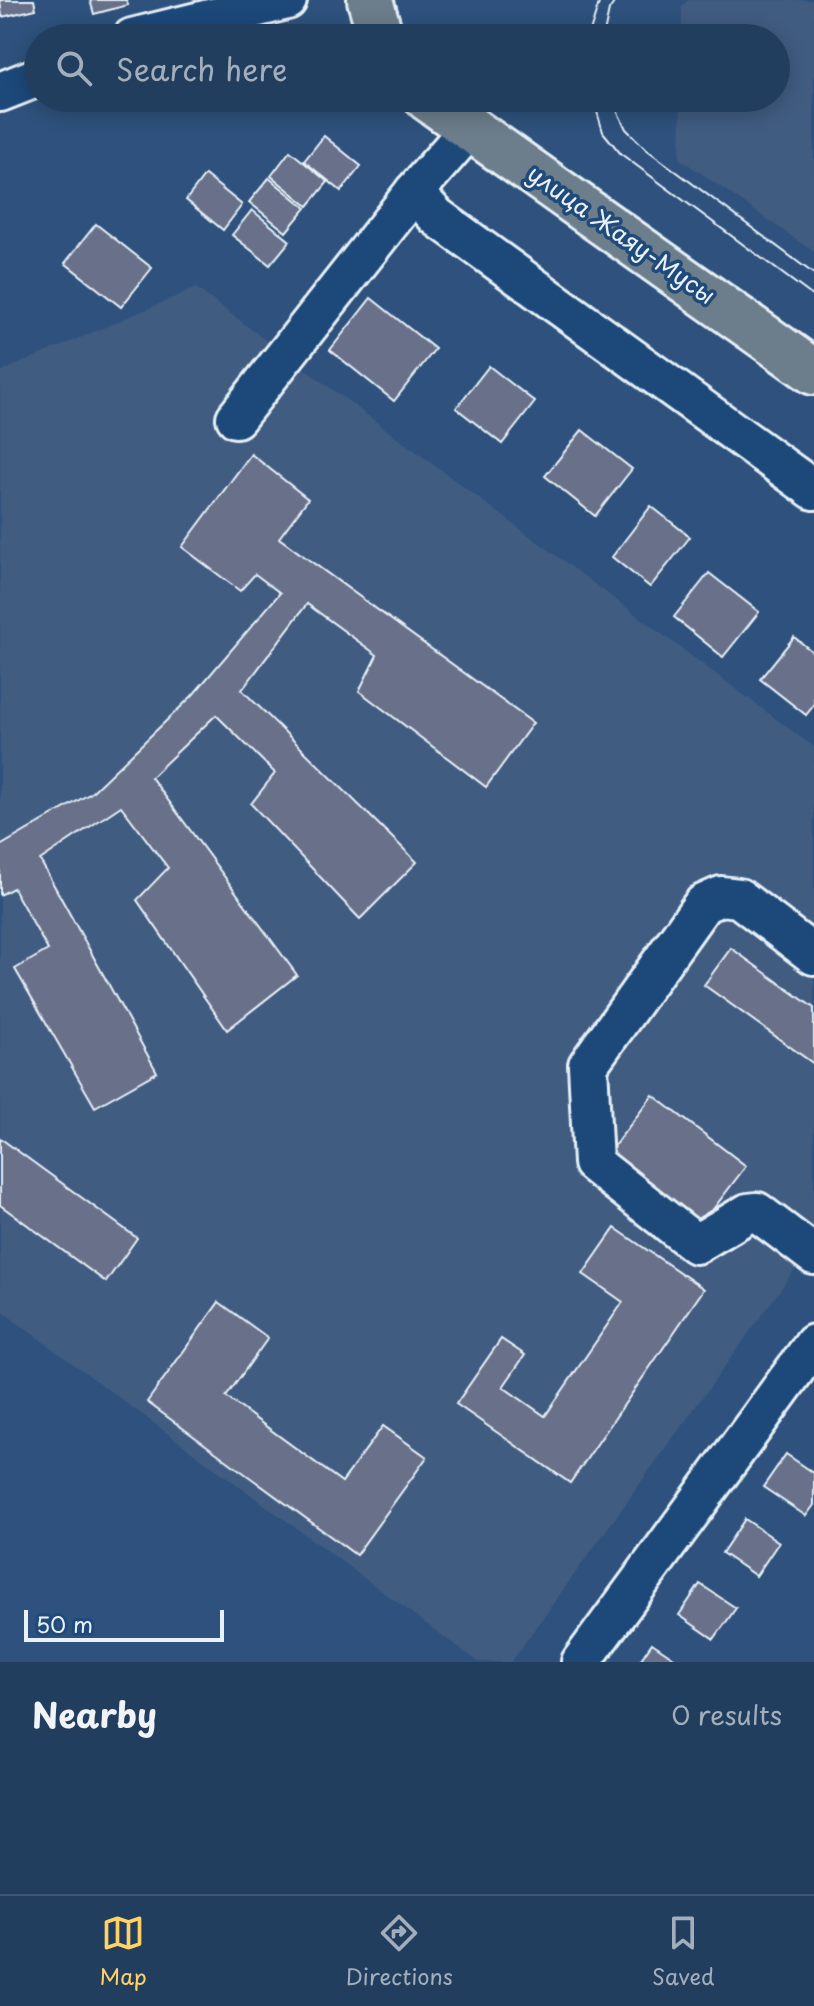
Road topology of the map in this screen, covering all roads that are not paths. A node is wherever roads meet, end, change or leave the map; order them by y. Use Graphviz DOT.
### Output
graph roads {
  1 [pos="287,0"];
  2 [pos="370,0"];
  3 [pos="189,24"];
  4 [pos="377,24"];
  5 [pos="24,83"];
  6 [pos="0,92"];
  7 [pos="447,112"];
  8 [pos="470,128"];
  9 [pos="414,192"];
  10 [pos="814,372"];
  11 [pos="236,418"];
  12 [pos="814,490"];
  13 [pos="814,955"];
  14 [pos="814,1255"];
  15 [pos="812,1350"];
  16 [pos="581,1662"];
  1 -- 3 [label="street"];
  2 -- 4 [label="main road"];
  5 -- 6 [label="street"];
  7 -- 8 [label="main road, улица Жаяу-Мусы"];
  8 -- 9 [label="street"];
  8 -- 10 [label="main road, улица Жаяу-Мусы"];
  9 -- 11 [label="street"];
  9 -- 12 [label="street"];
  13 -- 14 [label="street"];
  15 -- 16 [label="street"];
}
